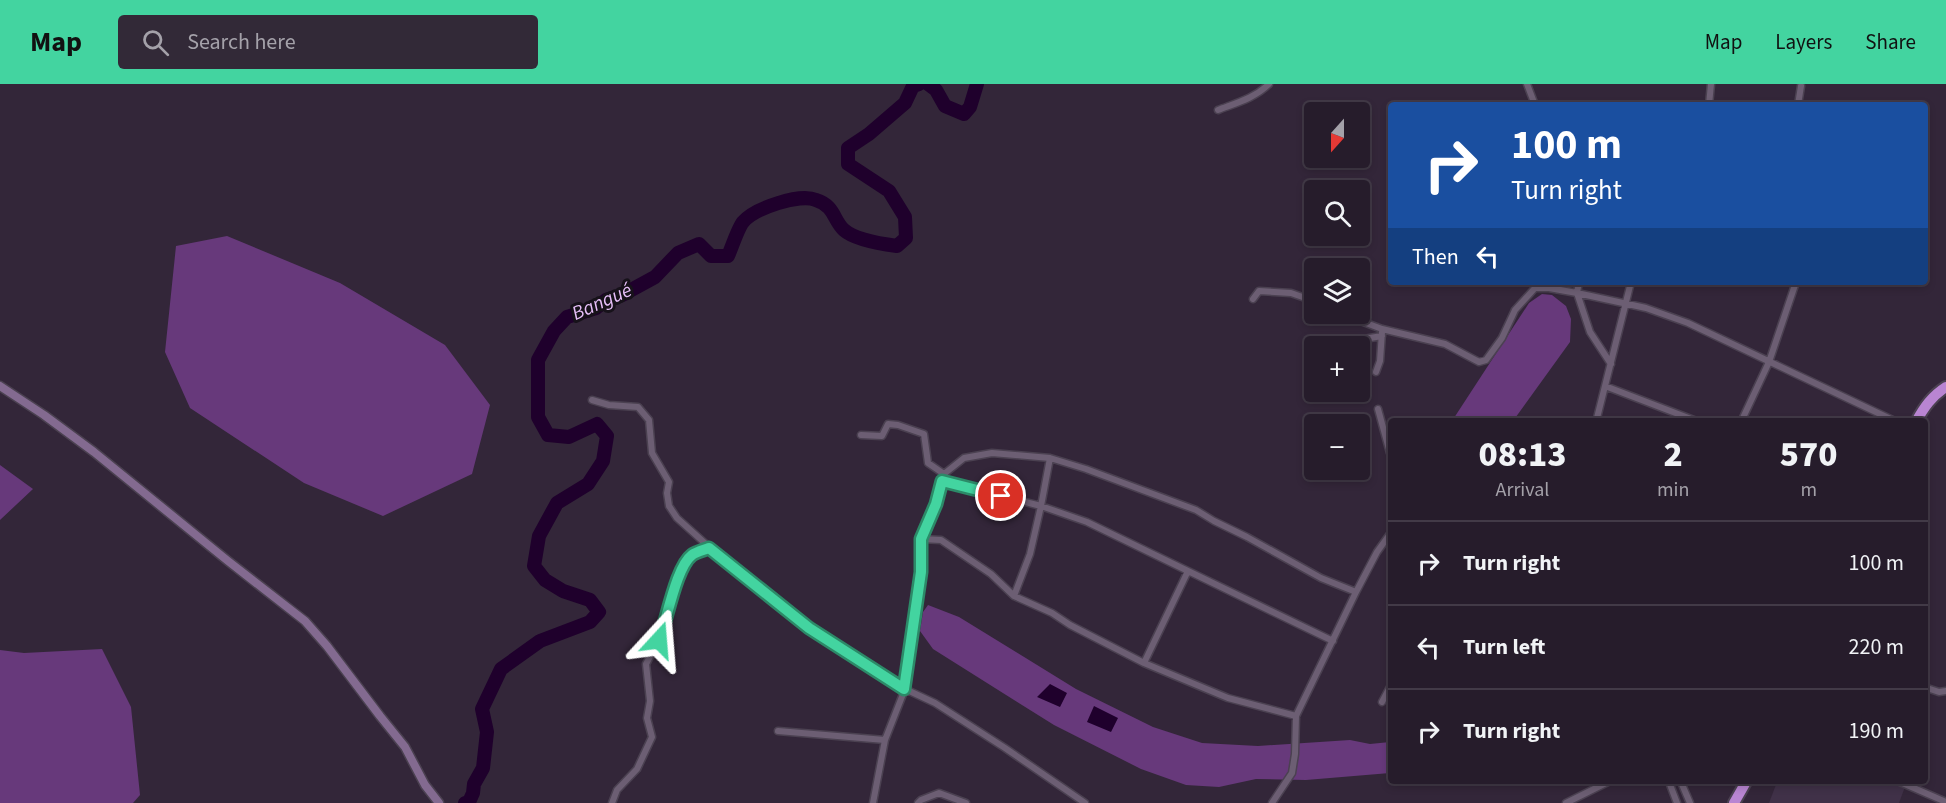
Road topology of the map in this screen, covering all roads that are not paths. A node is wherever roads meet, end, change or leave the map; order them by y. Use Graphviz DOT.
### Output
graph roads {
  1 [pos="1269,84"];
  2 [pos="1527,84"];
  3 [pos="1711,84"];
  4 [pos="1801,86"];
  5 [pos="1535,102"];
  6 [pos="1709,102"];
  7 [pos="1798,102"];
  8 [pos="1218,110"];
  9 [pos="1579,285"];
  10 [pos="1630,285"];
  11 [pos="1795,285"];
  12 [pos="1577,293"];
  13 [pos="1304,298"];
  14 [pos="1253,299"];
  15 [pos="1626,304"];
  16 [pos="1365,324"];
  17 [pos="1382,332"];
  18 [pos="1368,336"];
  19 [pos="1769,362"];
  20 [pos="1611,364"];
  21 [pos="1376,372"];
  22 [pos="0,386"];
  23 [pos="1605,386"];
  24 [pos="1946,387"];
  25 [pos="592,400"];
  26 [pos="1378,409"];
  27 [pos="1597,418"];
  28 [pos="1689,418"];
  29 [pos="1744,418"];
  30 [pos="1888,418"];
  31 [pos="1918,418"];
  32 [pos="861,435"];
  33 [pos="1388,446"];
  34 [pos="1050,458"];
  35 [pos="943,477"];
  36 [pos="1041,506"];
  37 [pos="1388,537"];
  38 [pos="921,539"];
  39 [pos="709,548"];
  40 [pos="1188,571"];
  41 [pos="1356,592"];
  42 [pos="1014,596"];
  43 [pos="1333,641"];
  44 [pos="1144,663"];
  45 [pos="1928,688"];
  46 [pos="904,689"];
  47 [pos="1388,691"];
  48 [pos="1946,691"];
  49 [pos="1382,702"];
  50 [pos="1296,716"];
  51 [pos="778,730"];
  52 [pos="885,740"];
  53 [pos="1604,784"];
  54 [pos="1670,784"];
  55 [pos="1683,784"];
  56 [pos="1745,784"];
  57 [pos="1905,784"];
  58 [pos="1946,802"];
  59 [pos="439,803"];
  60 [pos="612,803"];
  61 [pos="873,803"];
  62 [pos="918,803"];
  63 [pos="966,803"];
  64 [pos="1085,803"];
  65 [pos="1272,803"];
  66 [pos="1566,803"];
  67 [pos="1677,803"];
  68 [pos="1690,803"];
  69 [pos="1734,803"];
  1 -- 8 [label="street"];
  2 -- 5 [label="street"];
  3 -- 6 [label="street"];
  4 -- 7 [label="street"];
  9 -- 12 [label="street"];
  10 -- 15 [label="street"];
  11 -- 19 [label="street"];
  12 -- 15 [label="street"];
  12 -- 17 [label="street"];
  12 -- 20 [label="street"];
  13 -- 14 [label="street"];
  15 -- 19 [label="street"];
  15 -- 20 [label="street"];
  16 -- 17 [label="street"];
  17 -- 18 [label="street"];
  17 -- 21 [label="street"];
  19 -- 29 [label="street"];
  19 -- 30 [label="street"];
  20 -- 23 [label="street"];
  22 -- 59 [label="main road"];
  23 -- 27 [label="street"];
  23 -- 28 [label="street"];
  24 -- 31 [label="highway"];
  25 -- 39 [label="street"];
  26 -- 33 [label="street"];
  32 -- 35 [label="street"];
  34 -- 35 [label="street"];
  34 -- 36 [label="street"];
  34 -- 41 [label="street"];
  35 -- 36 [label="street"];
  35 -- 38 [label="street"];
  36 -- 40 [label="street"];
  36 -- 42 [label="street"];
  37 -- 41 [label="street"];
  38 -- 42 [label="street"];
  38 -- 46 [label="street"];
  39 -- 46 [label="street"];
  39 -- 60 [label="street"];
  40 -- 43 [label="street"];
  40 -- 44 [label="street"];
  41 -- 43 [label="street"];
  42 -- 44 [label="street"];
  43 -- 50 [label="street"];
  44 -- 50 [label="street"];
  45 -- 48 [label="street"];
  46 -- 52 [label="street"];
  46 -- 64 [label="street"];
  47 -- 49 [label="street"];
  50 -- 65 [label="street"];
  51 -- 52 [label="street"];
  52 -- 61 [label="street"];
  53 -- 66 [label="street"];
  54 -- 67 [label="street"];
  55 -- 68 [label="street"];
  56 -- 69 [label="highway"];
  57 -- 58 [label="street"];
  62 -- 63 [label="street"];
}
